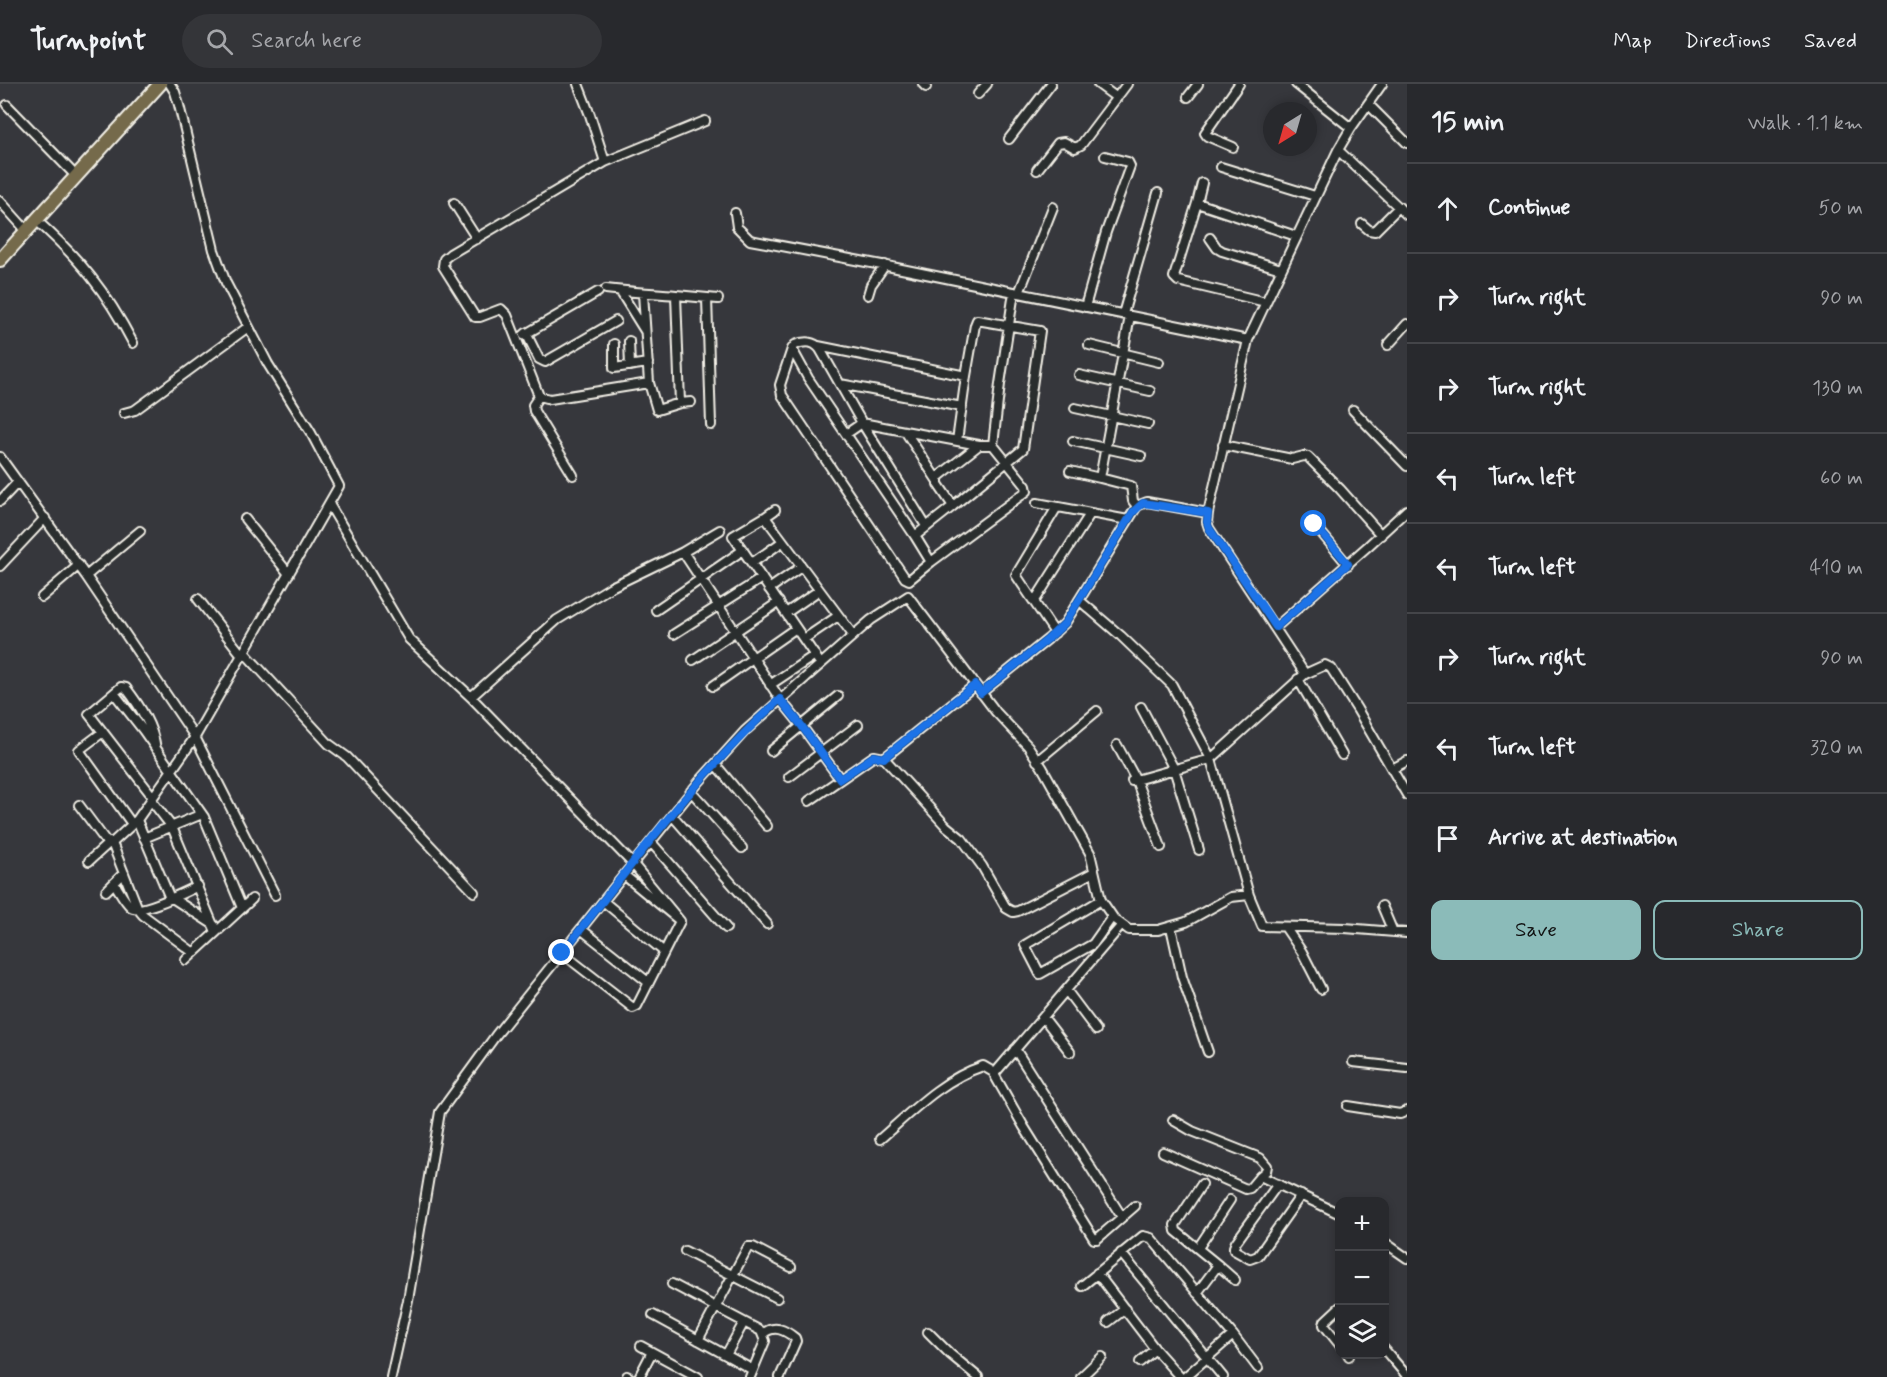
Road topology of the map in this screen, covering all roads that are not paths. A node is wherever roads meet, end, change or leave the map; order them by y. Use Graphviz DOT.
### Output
graph roads {
  1 [pos="160,84"];
  2 [pos="170,84"];
  3 [pos="578,84"];
  4 [pos="987,84"];
  5 [pos="1051,84"];
  6 [pos="1098,84"];
  7 [pos="1127,84"];
  8 [pos="1198,84"];
  9 [pos="1239,84"];
  10 [pos="1296,84"];
  11 [pos="1382,84"];
  12 [pos="978,94"];
  13 [pos="1188,97"];
  14 [pos="1116,98"];
  15 [pos="1368,104"];
  16 [pos="8,105"];
  17 [pos="705,121"];
  18 [pos="1351,128"];
  19 [pos="1009,139"];
  20 [pos="1407,143"];
  21 [pos="1233,147"];
  22 [pos="1338,150"];
  23 [pos="1105,156"];
  24 [pos="605,162"];
  25 [pos="1221,167"];
  26 [pos="1037,170"];
  27 [pos="76,176"];
  28 [pos="1202,183"];
  29 [pos="1158,193"];
  30 [pos="1315,196"];
  31 [pos="0,201"];
  32 [pos="454,203"];
  33 [pos="1197,203"];
  34 [pos="1053,207"];
  35 [pos="1399,207"];
  36 [pos="735,213"];
  37 [pos="1407,214"];
  38 [pos="36,220"];
  39 [pos="1362,224"];
  40 [pos="26,230"];
  41 [pos="1296,236"];
  42 [pos="1210,238"];
  43 [pos="477,239"];
  44 [pos="0,260"];
  45 [pos="885,266"];
  46 [pos="1281,269"];
  47 [pos="620,291"];
  48 [pos="643,292"];
  49 [pos="1017,293"];
  50 [pos="676,295"];
  51 [pos="868,295"];
  52 [pos="707,298"];
  53 [pos="718,299"];
  54 [pos="1266,302"];
  55 [pos="1085,307"];
  56 [pos="1127,315"];
  57 [pos="616,321"];
  58 [pos="1407,324"];
  59 [pos="1009,325"];
  60 [pos="248,327"];
  61 [pos="645,332"];
  62 [pos="526,333"];
  63 [pos="517,339"];
  64 [pos="629,340"];
  65 [pos="1248,340"];
  66 [pos="134,343"];
  67 [pos="614,345"];
  68 [pos="1089,345"];
  69 [pos="1388,345"];
  70 [pos="818,346"];
  71 [pos="792,350"];
  72 [pos="1124,353"];
  73 [pos="1159,362"];
  74 [pos="648,363"];
  75 [pos="630,366"];
  76 [pos="1079,375"];
  77 [pos="966,376"];
  78 [pos="649,383"];
  79 [pos="840,384"];
  80 [pos="1118,384"];
  81 [pos="1150,391"];
  82 [pos="539,396"];
  83 [pos="691,402"];
  84 [pos="680,403"];
  85 [pos="962,407"];
  86 [pos="1075,408"];
  87 [pos="1353,410"];
  88 [pos="124,412"];
  89 [pos="1112,416"];
  90 [pos="862,423"];
  91 [pos="1148,424"];
  92 [pos="711,425"];
  93 [pos="905,431"];
  94 [pos="846,434"];
  95 [pos="957,441"];
  96 [pos="1073,441"];
  97 [pos="979,445"];
  98 [pos="993,445"];
  99 [pos="1223,445"];
  100 [pos="1106,449"];
  101 [pos="1141,456"];
  102 [pos="0,457"];
  103 [pos="1007,462"];
  104 [pos="1407,466"];
  105 [pos="1070,471"];
  106 [pos="573,476"];
  107 [pos="1101,478"];
  108 [pos="937,480"];
  109 [pos="18,482"];
  110 [pos="0,501"];
  111 [pos="1037,503"];
  112 [pos="329,504"];
  113 [pos="953,506"];
  114 [pos="1137,506"];
  115 [pos="1057,507"];
  116 [pos="775,510"];
  117 [pos="1407,510"];
  118 [pos="1208,513"];
  119 [pos="1090,514"];
  120 [pos="765,517"];
  121 [pos="45,518"];
  122 [pos="245,519"];
  123 [pos="1128,520"];
  124 [pos="1314,524"];
  125 [pos="926,526"];
  126 [pos="720,530"];
  127 [pos="140,531"];
  128 [pos="1381,535"];
  129 [pos="915,536"];
  130 [pos="782,542"];
  131 [pos="743,550"];
  132 [pos="683,552"];
  133 [pos="931,562"];
  134 [pos="752,563"];
  135 [pos="1348,564"];
  136 [pos="79,565"];
  137 [pos="0,566"];
  138 [pos="801,567"];
  139 [pos="289,574"];
  140 [pos="86,576"];
  141 [pos="762,578"];
  142 [pos="702,579"];
  143 [pos="769,589"];
  144 [pos="818,591"];
  145 [pos="42,597"];
  146 [pos="198,599"];
  147 [pos="1079,600"];
  148 [pos="779,602"];
  149 [pos="1034,602"];
  150 [pos="718,605"];
  151 [pos="656,610"];
  152 [pos="786,613"];
  153 [pos="838,616"];
  154 [pos="1276,627"];
  155 [pos="796,628"];
  156 [pos="734,632"];
  157 [pos="1055,633"];
  158 [pos="674,634"];
  159 [pos="853,635"];
  160 [pos="804,639"];
  161 [pos="243,654"];
  162 [pos="814,655"];
  163 [pos="753,659"];
  164 [pos="693,660"];
  165 [pos="820,663"];
  166 [pos="1301,677"];
  167 [pos="770,685"];
  168 [pos="975,685"];
  169 [pos="713,686"];
  170 [pos="114,693"];
  171 [pos="981,693"];
  172 [pos="838,696"];
  173 [pos="471,697"];
  174 [pos="780,699"];
  175 [pos="1141,707"];
  176 [pos="1097,711"];
  177 [pos="801,725"];
  178 [pos="858,725"];
  179 [pos="103,732"];
  180 [pos="195,737"];
  181 [pos="1117,746"];
  182 [pos="156,749"];
  183 [pos="771,751"];
  184 [pos="821,752"];
  185 [pos="1342,754"];
  186 [pos="884,758"];
  187 [pos="1212,759"];
  188 [pos="1407,760"];
  189 [pos="1037,761"];
  190 [pos="715,764"];
  191 [pos="1174,769"];
  192 [pos="1392,769"];
  193 [pos="171,772"];
  194 [pos="789,777"];
  195 [pos="840,779"];
  196 [pos="1134,780"];
  197 [pos="691,791"];
  198 [pos="1407,795"];
  199 [pos="152,799"];
  200 [pos="809,801"];
  201 [pos="79,805"];
  202 [pos="202,814"];
  203 [pos="672,815"];
  204 [pos="134,822"];
  205 [pos="767,826"];
  206 [pos="172,828"];
  207 [pos="144,838"];
  208 [pos="651,842"];
  209 [pos="110,843"];
  210 [pos="1161,847"];
  211 [pos="742,848"];
  212 [pos="1199,850"];
  213 [pos="89,861"];
  214 [pos="633,864"];
  215 [pos="1094,872"];
  216 [pos="124,873"];
  217 [pos="624,875"];
  218 [pos="114,883"];
  219 [pos="198,886"];
  220 [pos="106,891"];
  221 [pos="474,892"];
  222 [pos="275,895"];
  223 [pos="1249,895"];
  224 [pos="171,898"];
  225 [pos="252,899"];
  226 [pos="1101,900"];
  227 [pos="603,901"];
  228 [pos="1382,906"];
  229 [pos="242,908"];
  230 [pos="138,909"];
  231 [pos="1112,917"];
  232 [pos="680,921"];
  233 [pos="767,924"];
  234 [pos="1121,926"];
  235 [pos="1171,927"];
  236 [pos="1285,927"];
  237 [pos="726,928"];
  238 [pos="215,929"];
  239 [pos="581,929"];
  240 [pos="1394,932"];
  241 [pos="1407,933"];
  242 [pos="663,951"];
  243 [pos="194,953"];
  244 [pos="562,953"];
  245 [pos="186,960"];
  246 [pos="648,982"];
  247 [pos="1321,989"];
  248 [pos="1066,990"];
  249 [pos="1043,1017"];
  250 [pos="1096,1030"];
  251 [pos="1015,1049"];
  252 [pos="1070,1052"];
  253 [pos="1208,1052"];
  254 [pos="1353,1062"];
  255 [pos="1407,1068"];
  256 [pos="995,1073"];
  257 [pos="1348,1106"];
  258 [pos="1407,1111"];
  259 [pos="1173,1120"];
  260 [pos="880,1139"];
  261 [pos="1163,1152"];
  262 [pos="1260,1176"];
  263 [pos="1202,1184"];
  264 [pos="1278,1184"];
  265 [pos="1300,1195"];
  266 [pos="1230,1200"];
  267 [pos="1135,1206"];
  268 [pos="1335,1212"];
  269 [pos="1122,1217"];
  270 [pos="1389,1245"];
  271 [pos="1198,1248"];
  272 [pos="685,1251"];
  273 [pos="1121,1253"];
  274 [pos="1407,1258"];
  275 [pos="1218,1265"];
  276 [pos="791,1267"];
  277 [pos="1097,1273"];
  278 [pos="732,1275"];
  279 [pos="1235,1280"];
  280 [pos="672,1284"];
  281 [pos="1082,1286"];
  282 [pos="1197,1293"];
  283 [pos="777,1298"];
  284 [pos="715,1307"];
  285 [pos="1125,1309"];
  286 [pos="1335,1312"];
  287 [pos="653,1315"];
  288 [pos="744,1322"];
  289 [pos="1108,1322"];
  290 [pos="928,1332"];
  291 [pos="763,1334"];
  292 [pos="1233,1335"];
  293 [pos="1335,1339"];
  294 [pos="698,1340"];
  295 [pos="641,1347"];
  296 [pos="1155,1348"];
  297 [pos="652,1352"];
  298 [pos="726,1355"];
  299 [pos="1389,1355"];
  300 [pos="1102,1357"];
  301 [pos="1207,1359"];
  302 [pos="1140,1362"];
  303 [pos="1258,1368"];
  304 [pos="751,1373"];
  305 [pos="1407,1376"];
  306 [pos="391,1377"];
  307 [pos="639,1377"];
  308 [pos="699,1377"];
  309 [pos="780,1377"];
  310 [pos="978,1377"];
  311 [pos="1081,1377"];
  312 [pos="1180,1377"];
  313 [pos="1185,1377"];
  314 [pos="1223,1377"];
  1 -- 27 [label="highway"];
  2 -- 60 [label="street"];
  3 -- 24 [label="street"];
  4 -- 12 [label="street"];
  5 -- 19 [label="street"];
  6 -- 14 [label="street"];
  7 -- 14 [label="street"];
  8 -- 13 [label="street"];
  9 -- 21 [label="street"];
  10 -- 18 [label="street"];
  11 -- 15 [label="street"];
  14 -- 26 [label="street"];
  15 -- 18 [label="street"];
  15 -- 20 [label="street"];
  16 -- 27 [label="street"];
  17 -- 24 [label="street"];
  18 -- 22 [label="street"];
  22 -- 30 [label="street"];
  22 -- 35 [label="street"];
  23 -- 55 [label="street"];
  24 -- 43 [label="street"];
  25 -- 30 [label="street"];
  27 -- 38 [label="highway"];
  28 -- 33 [label="street"];
  29 -- 56 [label="street"];
  30 -- 41 [label="street"];
  31 -- 40 [label="street"];
  32 -- 43 [label="street"];
  33 -- 41 [label="street"];
  33 -- 54 [label="street"];
  34 -- 49 [label="street"];
  35 -- 37 [label="street"];
  35 -- 39 [label="street"];
  36 -- 45 [label="street"];
  38 -- 40 [label="highway"];
  38 -- 66 [label="street"];
  40 -- 44 [label="highway"];
  41 -- 46 [label="street"];
  42 -- 46 [label="street"];
  43 -- 63 [label="street"];
  45 -- 49 [label="street"];
  45 -- 51 [label="street"];
  46 -- 54 [label="street"];
  47 -- 48 [label="street"];
  47 -- 61 [label="street"];
  47 -- 62 [label="street"];
  48 -- 50 [label="street"];
  48 -- 61 [label="street"];
  49 -- 55 [label="street"];
  49 -- 59 [label="street"];
  50 -- 52 [label="street"];
  50 -- 84 [label="street"];
  52 -- 53 [label="street"];
  52 -- 92 [label="street"];
  54 -- 65 [label="street"];
  55 -- 56 [label="street"];
  56 -- 65 [label="street"];
  56 -- 72 [label="street"];
  57 -- 62 [label="street"];
  58 -- 69 [label="street"];
  59 -- 77 [label="street"];
  59 -- 98 [label="street"];
  59 -- 103 [label="street"];
  60 -- 88 [label="street"];
  60 -- 112 [label="street"];
  61 -- 74 [label="street"];
  62 -- 63 [label="street"];
  63 -- 82 [label="street"];
  64 -- 75 [label="street"];
  65 -- 99 [label="street"];
  67 -- 75 [label="street"];
  68 -- 72 [label="street"];
  70 -- 71 [label="street"];
  70 -- 77 [label="street"];
  70 -- 79 [label="street"];
  71 -- 94 [label="street"];
  71 -- 133 [label="street"];
  72 -- 73 [label="street"];
  72 -- 80 [label="street"];
  74 -- 75 [label="street"];
  74 -- 78 [label="street"];
  76 -- 80 [label="street"];
  77 -- 85 [label="street"];
  78 -- 82 [label="street"];
  78 -- 84 [label="street"];
  79 -- 85 [label="street"];
  79 -- 90 [label="street"];
  80 -- 81 [label="street"];
  80 -- 89 [label="street"];
  82 -- 106 [label="street"];
  83 -- 84 [label="street"];
  85 -- 95 [label="street"];
  86 -- 89 [label="street"];
  87 -- 104 [label="street"];
  89 -- 91 [label="street"];
  89 -- 100 [label="street"];
  90 -- 93 [label="street"];
  90 -- 94 [label="street"];
  90 -- 125 [label="street"];
  93 -- 95 [label="street"];
  93 -- 108 [label="street"];
  94 -- 129 [label="street"];
  95 -- 97 [label="street"];
  96 -- 100 [label="street"];
  97 -- 98 [label="street"];
  97 -- 108 [label="street"];
  98 -- 103 [label="street"];
  99 -- 118 [label="street"];
  99 -- 128 [label="street"];
  100 -- 101 [label="street"];
  100 -- 107 [label="street"];
  102 -- 109 [label="street"];
  103 -- 113 [label="street"];
  103 -- 133 [label="street"];
  105 -- 107 [label="street"];
  107 -- 114 [label="street"];
  108 -- 113 [label="street"];
  109 -- 110 [label="street"];
  109 -- 121 [label="street"];
  111 -- 115 [label="street"];
  112 -- 139 [label="street"];
  112 -- 173 [label="street"];
  113 -- 125 [label="street"];
  114 -- 118 [label="street"];
  114 -- 123 [label="street"];
  115 -- 119 [label="street"];
  115 -- 149 [label="street"];
  116 -- 120 [label="street"];
  117 -- 128 [label="street"];
  118 -- 154 [label="street"];
  119 -- 123 [label="street"];
  119 -- 149 [label="street"];
  120 -- 130 [label="street"];
  120 -- 131 [label="street"];
  121 -- 136 [label="street"];
  121 -- 137 [label="street"];
  122 -- 139 [label="street"];
  123 -- 147 [label="street"];
  124 -- 135 [label="street"];
  125 -- 129 [label="street"];
  126 -- 132 [label="street"];
  127 -- 140 [label="street"];
  128 -- 135 [label="street"];
  129 -- 133 [label="street"];
  130 -- 134 [label="street"];
  130 -- 138 [label="street"];
  131 -- 134 [label="street"];
  131 -- 142 [label="street"];
  132 -- 142 [label="street"];
  132 -- 173 [label="street"];
  134 -- 141 [label="street"];
  135 -- 154 [label="street"];
  136 -- 140 [label="street"];
  136 -- 145 [label="street"];
  138 -- 143 [label="street"];
  138 -- 144 [label="street"];
  139 -- 161 [label="street"];
  140 -- 180 [label="street"];
  141 -- 143 [label="street"];
  141 -- 150 [label="street"];
  142 -- 150 [label="street"];
  142 -- 151 [label="street"];
  143 -- 148 [label="street"];
  144 -- 152 [label="street"];
  144 -- 153 [label="street"];
  146 -- 161 [label="street"];
  147 -- 157 [label="street"];
  147 -- 187 [label="street"];
  148 -- 152 [label="street"];
  148 -- 156 [label="street"];
  149 -- 157 [label="street"];
  150 -- 156 [label="street"];
  150 -- 158 [label="street"];
  152 -- 155 [label="street"];
  153 -- 159 [label="street"];
  153 -- 160 [label="street"];
  154 -- 166 [label="street"];
  155 -- 160 [label="street"];
  155 -- 163 [label="street"];
  156 -- 163 [label="street"];
  156 -- 164 [label="street"];
  157 -- 171 [label="street"];
  159 -- 165 [label="street"];
  159 -- 168 [label="street"];
  160 -- 162 [label="street"];
  161 -- 180 [label="street"];
  161 -- 221 [label="street"];
  162 -- 165 [label="street"];
  162 -- 167 [label="street"];
  163 -- 167 [label="street"];
  163 -- 169 [label="street"];
  165 -- 174 [label="street"];
  166 -- 185 [label="street"];
  166 -- 187 [label="street"];
  166 -- 192 [label="street"];
  167 -- 174 [label="street"];
  168 -- 171 [label="street"];
  168 -- 186 [label="street"];
  170 -- 179 [label="street"];
  170 -- 182 [label="street"];
  170 -- 182 [label="street"];
  171 -- 189 [label="street"];
  172 -- 177 [label="street"];
  173 -- 214 [label="street"];
  174 -- 177 [label="street"];
  174 -- 190 [label="street"];
  175 -- 191 [label="street"];
  176 -- 189 [label="street"];
  177 -- 183 [label="street"];
  177 -- 184 [label="street"];
  178 -- 184 [label="street"];
  179 -- 199 [label="street"];
  179 -- 204 [label="street"];
  180 -- 193 [label="street"];
  180 -- 222 [label="street"];
  181 -- 196 [label="street"];
  182 -- 193 [label="street"];
  184 -- 194 [label="street"];
  184 -- 195 [label="street"];
  186 -- 195 [label="street"];
  186 -- 215 [label="street"];
  187 -- 191 [label="street"];
  187 -- 223 [label="street"];
  188 -- 192 [label="street"];
  189 -- 215 [label="street"];
  190 -- 197 [label="street"];
  190 -- 205 [label="street"];
  191 -- 196 [label="street"];
  191 -- 212 [label="street"];
  192 -- 198 [label="street"];
  193 -- 199 [label="street"];
  193 -- 202 [label="street"];
  195 -- 200 [label="street"];
  196 -- 210 [label="street"];
  197 -- 203 [label="street"];
  197 -- 211 [label="street"];
  199 -- 204 [label="street"];
  199 -- 206 [label="street"];
  201 -- 209 [label="street"];
  202 -- 206 [label="street"];
  202 -- 229 [label="street"];
  203 -- 208 [label="street"];
  203 -- 233 [label="street"];
  204 -- 207 [label="street"];
  204 -- 209 [label="street"];
  206 -- 207 [label="street"];
  206 -- 219 [label="street"];
  207 -- 224 [label="street"];
  208 -- 214 [label="street"];
  208 -- 237 [label="street"];
  209 -- 213 [label="street"];
  209 -- 216 [label="street"];
  214 -- 217 [label="street"];
  214 -- 232 [label="street"];
  215 -- 226 [label="street"];
  216 -- 218 [label="street"];
  216 -- 230 [label="street"];
  217 -- 227 [label="street"];
  217 -- 232 [label="street"];
  218 -- 220 [label="street"];
  218 -- 230 [label="street"];
  219 -- 224 [label="street"];
  219 -- 238 [label="street"];
  223 -- 235 [label="street"];
  223 -- 236 [label="street"];
  224 -- 230 [label="street"];
  224 -- 238 [label="street"];
  225 -- 229 [label="street"];
  226 -- 231 [label="street"];
  226 -- 231 [label="street"];
  227 -- 239 [label="street"];
  227 -- 242 [label="street"];
  228 -- 240 [label="street"];
  229 -- 238 [label="street"];
  230 -- 243 [label="street"];
  231 -- 234 [label="street"];
  232 -- 242 [label="street"];
  234 -- 235 [label="street"];
  234 -- 248 [label="street"];
  235 -- 253 [label="street"];
  236 -- 240 [label="street"];
  236 -- 247 [label="street"];
  238 -- 243 [label="street"];
  239 -- 244 [label="street"];
  239 -- 246 [label="street"];
  240 -- 241 [label="street"];
  242 -- 246 [label="street"];
  243 -- 245 [label="street"];
  244 -- 246 [label="street"];
  244 -- 306 [label="street"];
  248 -- 249 [label="street"];
  248 -- 250 [label="street"];
  249 -- 251 [label="street"];
  249 -- 252 [label="street"];
  251 -- 256 [label="street"];
  251 -- 269 [label="street"];
  254 -- 255 [label="street"];
  256 -- 260 [label="street"];
  256 -- 269 [label="street"];
  257 -- 258 [label="street"];
  259 -- 262 [label="street"];
  261 -- 262 [label="street"];
  262 -- 264 [label="street"];
  263 -- 271 [label="street"];
  264 -- 265 [label="street"];
  264 -- 265 [label="street"];
  265 -- 268 [label="street"];
  266 -- 271 [label="street"];
  267 -- 269 [label="street"];
  270 -- 274 [label="street"];
  271 -- 275 [label="street"];
  272 -- 278 [label="street"];
  273 -- 277 [label="street"];
  273 -- 282 [label="street"];
  273 -- 301 [label="street"];
  275 -- 279 [label="street"];
  275 -- 282 [label="street"];
  276 -- 278 [label="street"];
  277 -- 281 [label="street"];
  277 -- 285 [label="street"];
  278 -- 283 [label="street"];
  278 -- 284 [label="street"];
  280 -- 284 [label="street"];
  282 -- 292 [label="street"];
  284 -- 288 [label="street"];
  284 -- 294 [label="street"];
  285 -- 289 [label="street"];
  285 -- 296 [label="street"];
  286 -- 293 [label="street"];
  287 -- 294 [label="street"];
  288 -- 291 [label="street"];
  288 -- 298 [label="street"];
  290 -- 310 [label="street"];
  291 -- 304 [label="street"];
  291 -- 309 [label="street"];
  292 -- 301 [label="street"];
  292 -- 303 [label="street"];
  294 -- 298 [label="street"];
  295 -- 297 [label="street"];
  296 -- 302 [label="street"];
  296 -- 312 [label="street"];
  297 -- 307 [label="street"];
  297 -- 308 [label="street"];
  298 -- 304 [label="street"];
  299 -- 305 [label="street"];
  300 -- 311 [label="street"];
  301 -- 313 [label="street"];
  301 -- 314 [label="street"];
}
